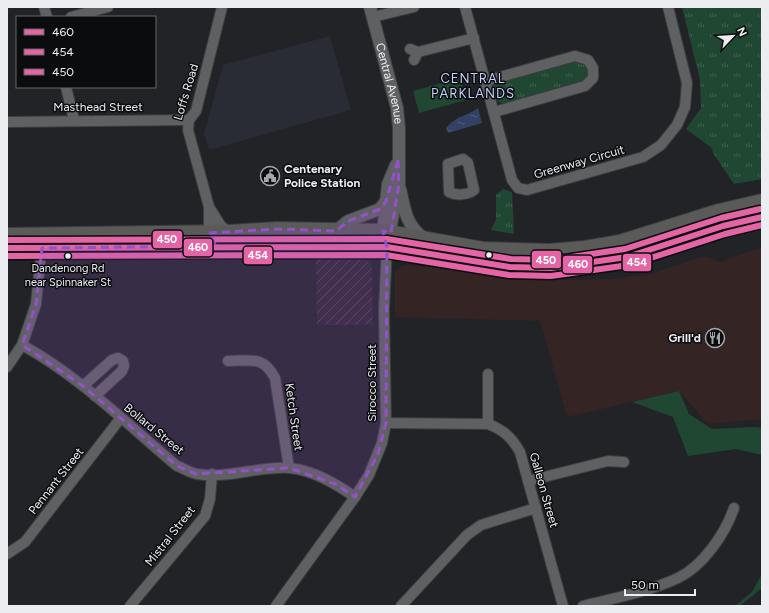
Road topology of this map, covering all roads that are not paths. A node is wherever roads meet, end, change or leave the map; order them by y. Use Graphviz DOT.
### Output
graph roads {
  1 [pos="108,7"];
  2 [pos="222,7"];
  3 [pos="414,7"];
  4 [pos="465,7"];
  5 [pos="668,7"];
  6 [pos="372,12"];
  7 [pos="75,16"];
  8 [pos="474,38"];
  9 [pos="414,54"];
  10 [pos="486,81"];
  11 [pos="66,88"];
  12 [pos="494,112"];
  13 [pos="74,120"];
  14 [pos="189,120"];
  15 [pos="7,122"];
  16 [pos="398,160"];
  17 [pos="399,184"];
  18 [pos="386,201"];
  19 [pos="762,201"];
  20 [pos="209,207"];
  21 [pos="762,217"];
  22 [pos="336,231"];
  23 [pos="229,232"];
  24 [pos="387,232"];
  25 [pos="210,233"];
  26 [pos="7,235"];
  27 [pos="422,237"];
  28 [pos="42,241"];
  29 [pos="216,246"];
  30 [pos="387,246"];
  31 [pos="7,248"];
  32 [pos="22,345"];
  33 [pos="228,361"];
  34 [pos="7,367"];
  35 [pos="488,374"];
  36 [pos="83,386"];
  37 [pos="95,396"];
  38 [pos="120,419"];
  39 [pos="386,423"];
  40 [pos="488,424"];
  41 [pos="624,462"];
  42 [pos="289,468"];
  43 [pos="212,474"];
  44 [pos="528,481"];
  45 [pos="355,497"];
  46 [pos="536,508"];
  47 [pos="734,508"];
  48 [pos="7,554"];
  49 [pos="130,606"];
  50 [pos="276,606"];
  51 [pos="402,606"];
  52 [pos="563,606"];
  53 [pos="583,606"];
  1 -- 7 [label="street"];
  2 -- 14 [label="street, Loffs Road"];
  3 -- 6 [label="street"];
  4 -- 8 [label="street, Greenway Circuit"];
  5 -- 12 [label="street, Greenway Circuit"];
  6 -- 16 [label="street, Central Avenue"];
  8 -- 9 [label="street"];
  8 -- 10 [label="street, Greenway Circuit"];
  10 -- 12 [label="street, Greenway Circuit"];
  10 -- 12 [label="street"];
  11 -- 13 [label="street"];
  13 -- 14 [label="street, Masthead Street"];
  13 -- 15 [label="street, Masthead Street"];
  14 -- 20 [label="street, Loffs Road"];
  16 -- 17 [label="street, Central Avenue"];
  16 -- 18 [label="street, Central Avenue"];
  17 -- 24 [label="street, Central Avenue"];
  17 -- 27 [label="street, Central Avenue"];
  18 -- 22 [label="street"];
  18 -- 24 [label="street, Central Avenue"];
  19 -- 27 [label="main road"];
  20 -- 23 [label="street, Loffs Road"];
  20 -- 25 [label="street, Loffs Road"];
  21 -- 30 [label="main road"];
  22 -- 23 [label="main road"];
  22 -- 24 [label="main road"];
  23 -- 25 [label="main road"];
  24 -- 27 [label="main road"];
  24 -- 30 [label="street, Central Avenue"];
  25 -- 28 [label="main road"];
  25 -- 29 [label="street, Loffs Road"];
  26 -- 28 [label="main road"];
  28 -- 29 [label="main road"];
  28 -- 31 [label="main road"];
  28 -- 32 [label="street"];
  29 -- 30 [label="main road"];
  30 -- 39 [label="street, Sirocco Street"];
  32 -- 34 [label="street"];
  32 -- 36 [label="street, Bollard Street"];
  33 -- 42 [label="street, Ketch Street"];
  35 -- 40 [label="street"];
  36 -- 37 [label="street, Bollard Street"];
  36 -- 37 [label="street"];
  37 -- 38 [label="street, Bollard Street"];
  38 -- 43 [label="street, Bollard Street"];
  38 -- 48 [label="street, Pennant Street"];
  39 -- 40 [label="street, Galleon Street"];
  39 -- 45 [label="street, Sirocco Street"];
  40 -- 44 [label="street, Galleon Street"];
  41 -- 44 [label="street"];
  42 -- 43 [label="street, Bollard Street"];
  42 -- 45 [label="street, Bollard Street"];
  43 -- 49 [label="street, Mistral Street"];
  44 -- 46 [label="street, Galleon Street"];
  45 -- 50 [label="street, Sirocco Street"];
  46 -- 51 [label="street"];
  46 -- 52 [label="street, Galleon Street"];
  47 -- 53 [label="street"];
}
